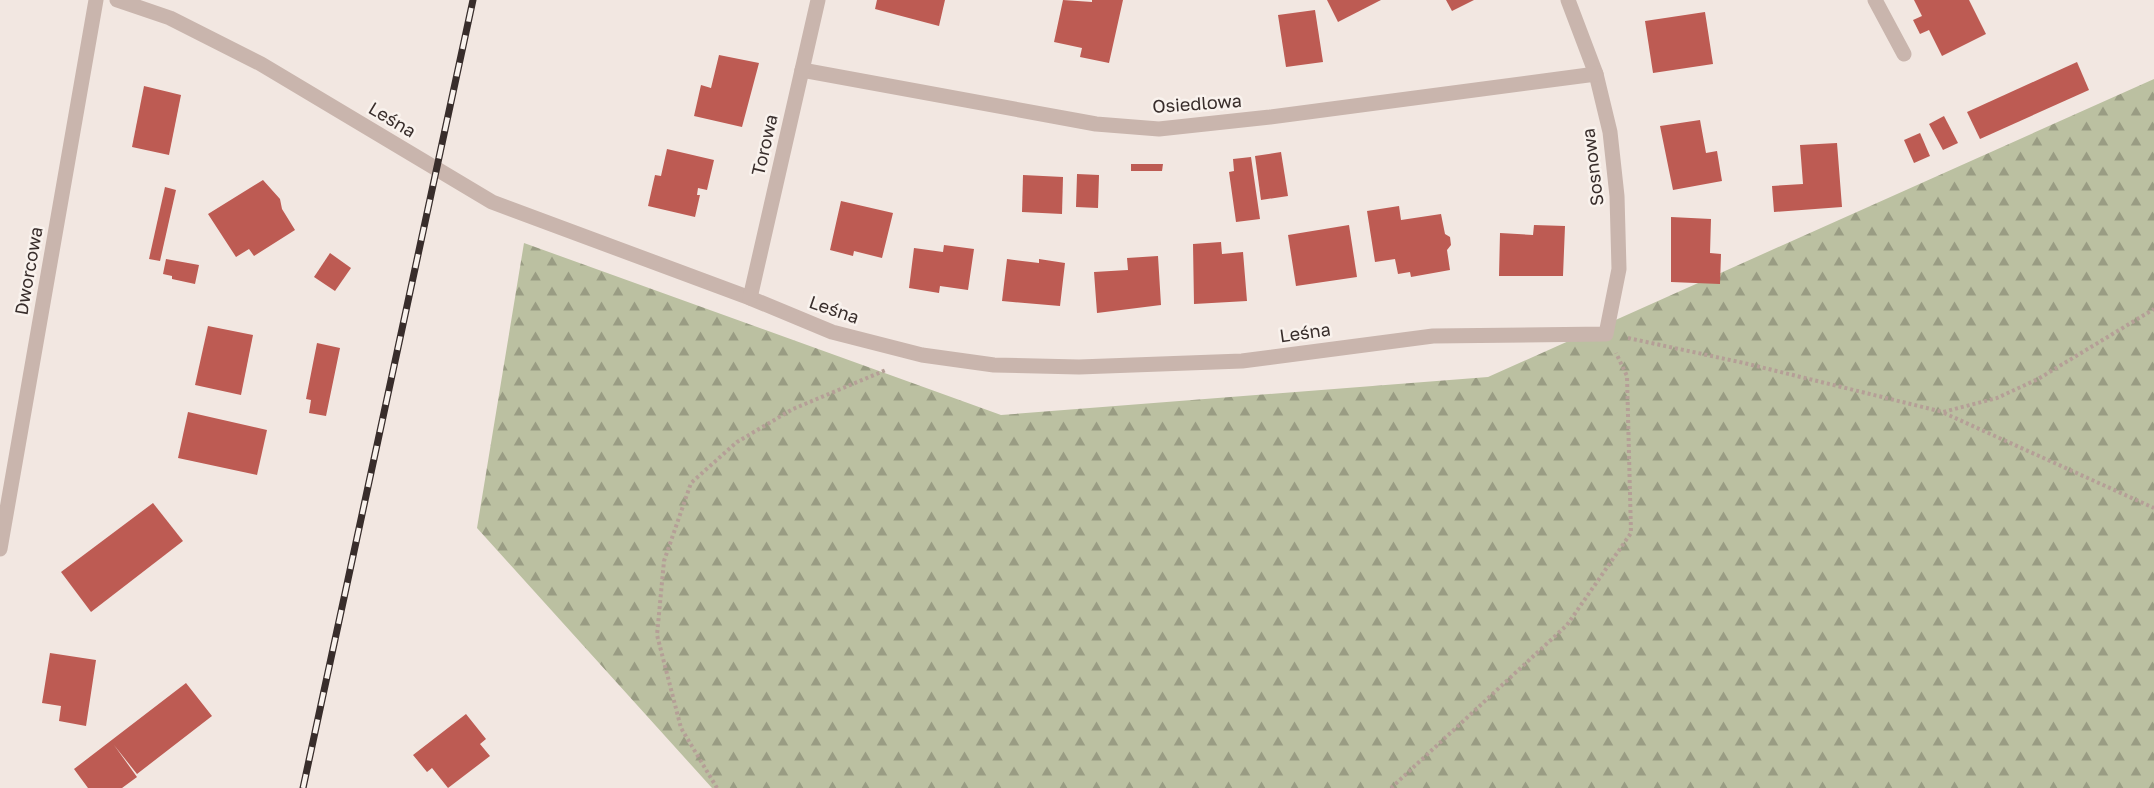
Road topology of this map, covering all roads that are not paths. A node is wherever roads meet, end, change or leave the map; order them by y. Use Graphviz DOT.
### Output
graph roads {
  1 [pos="96,0"];
  2 [pos="117,0"];
  3 [pos="818,0"];
  4 [pos="1568,0"];
  5 [pos="1875,0"];
  6 [pos="1904,54"];
  7 [pos="802,70"];
  8 [pos="1596,74"];
  9 [pos="750,298"];
  10 [pos="1606,334"];
  11 [pos="0,549"];
  1 -- 11 [label="street, Dworcowa"];
  2 -- 9 [label="street, Leśna"];
  3 -- 7 [label="street, Torowa"];
  4 -- 8 [label="street, Sosnowa"];
  5 -- 6 [label="street"];
  7 -- 8 [label="street, Osiedlowa"];
  7 -- 9 [label="street, Torowa"];
  8 -- 10 [label="street, Sosnowa"];
  9 -- 10 [label="street, Leśna"];
}
